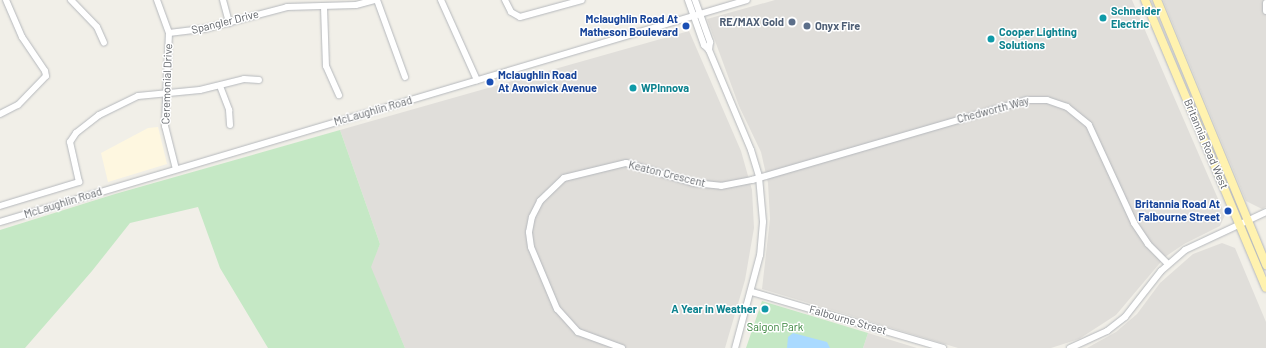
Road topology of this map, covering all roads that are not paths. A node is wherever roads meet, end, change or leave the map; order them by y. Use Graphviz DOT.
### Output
graph roads {
  1 [pos="6,0"];
  2 [pos="71,0"];
  3 [pos="157,0"];
  4 [pos="223,0"];
  5 [pos="376,0"];
  6 [pos="441,0"];
  7 [pos="505,0"];
  8 [pos="582,0"];
  9 [pos="688,0"];
  10 [pos="695,0"];
  11 [pos="747,0"];
  12 [pos="1145,0"];
  13 [pos="1157,0"];
  14 [pos="287,3"];
  15 [pos="1266,3"];
  16 [pos="324,7"];
  17 [pos="1266,11"];
  18 [pos="700,14"];
  19 [pos="693,16"];
  20 [pos="229,23"];
  21 [pos="169,34"];
  22 [pos="104,43"];
  23 [pos="709,50"];
  24 [pos="405,77"];
  25 [pos="259,80"];
  26 [pos="477,80"];
  27 [pos="220,86"];
  28 [pos="166,94"];
  29 [pos="339,95"];
  30 [pos="0,114"];
  31 [pos="230,125"];
  32 [pos="176,169"];
  33 [pos="759,177"];
  34 [pos="0,206"];
  35 [pos="1266,212"];
  36 [pos="0,222"];
  37 [pos="1243,222"];
  38 [pos="1168,264"];
  39 [pos="1266,265"];
  40 [pos="1266,288"];
  41 [pos="752,292"];
  42 [pos="622,348"];
  43 [pos="735,348"];
  44 [pos="944,348"];
  45 [pos="1070,348"];
  1 -- 30 [label="street"];
  2 -- 22 [label="street"];
  3 -- 21 [label="street, Ceremonial Drive"];
  4 -- 20 [label="street"];
  5 -- 16 [label="street, Spangler Drive"];
  5 -- 24 [label="street"];
  6 -- 26 [label="street"];
  7 -- 8 [label="street"];
  9 -- 19 [label="street"];
  10 -- 18 [label="street"];
  11 -- 18 [label="street, McLaughlin Road"];
  12 -- 37 [label="main road, Britannia Road West"];
  13 -- 37 [label="main road, Britannia Road West"];
  14 -- 16 [label="street, Spangler Drive"];
  14 -- 20 [label="street, Spangler Drive"];
  15 -- 17 [label="street"];
  16 -- 29 [label="street"];
  18 -- 19 [label="street, McLaughlin Road"];
  18 -- 23 [label="street"];
  19 -- 23 [label="street"];
  19 -- 26 [label="street, McLaughlin Road"];
  20 -- 21 [label="street, Spangler Drive"];
  21 -- 28 [label="street, Ceremonial Drive"];
  23 -- 33 [label="street"];
  25 -- 27 [label="street"];
  26 -- 32 [label="street, McLaughlin Road"];
  27 -- 28 [label="street"];
  27 -- 31 [label="street"];
  28 -- 32 [label="street, Ceremonial Drive"];
  28 -- 34 [label="street"];
  32 -- 36 [label="street, McLaughlin Road"];
  33 -- 38 [label="street, Chedworth Way"];
  33 -- 41 [label="street"];
  33 -- 42 [label="street, Keaton Crescent"];
  35 -- 37 [label="street"];
  37 -- 38 [label="street"];
  37 -- 39 [label="main road, Britannia Road West"];
  37 -- 40 [label="main road, Britannia Road West"];
  38 -- 45 [label="street"];
  41 -- 43 [label="street"];
  41 -- 44 [label="street, Falbourne Street"];
}
